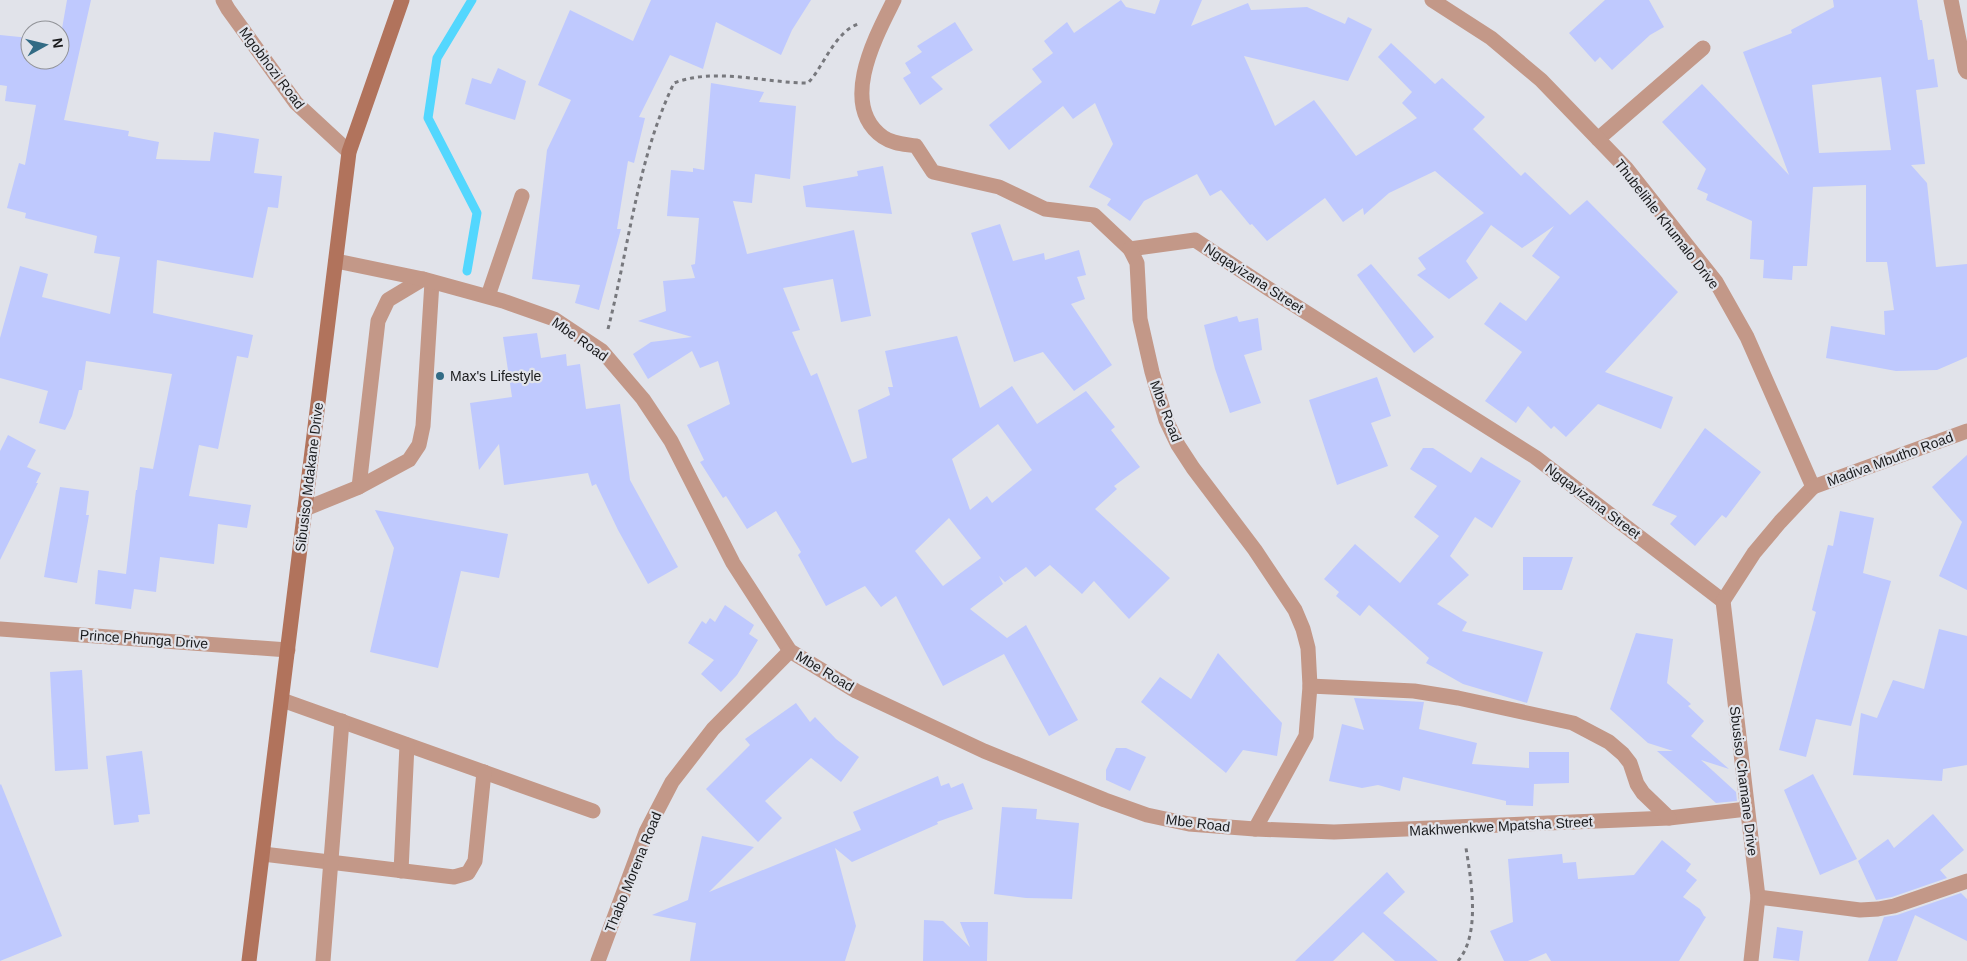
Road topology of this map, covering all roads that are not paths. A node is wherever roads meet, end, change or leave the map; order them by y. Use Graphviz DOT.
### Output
graph roads {
  1 [pos="224,0"];
  2 [pos="402,0"];
  3 [pos="894,0"];
  4 [pos="1432,0"];
  5 [pos="1951,0"];
  6 [pos="1703,48"];
  7 [pos="1967,72"];
  8 [pos="1598,139"];
  9 [pos="349,152"];
  10 [pos="522,196"];
  11 [pos="1130,249"];
  12 [pos="336,261"];
  13 [pos="427,280"];
  14 [pos="488,296"];
  15 [pos="1967,432"];
  16 [pos="359,487"];
  17 [pos="1813,487"];
  18 [pos="305,509"];
  19 [pos="1722,601"];
  20 [pos="0,629"];
  21 [pos="288,650"];
  22 [pos="790,651"];
  23 [pos="1310,686"];
  24 [pos="282,700"];
  25 [pos="342,722"];
  26 [pos="407,745"];
  27 [pos="484,772"];
  28 [pos="1747,809"];
  29 [pos="593,811"];
  30 [pos="1670,818"];
  31 [pos="1254,829"];
  32 [pos="263,854"];
  33 [pos="331,862"];
  34 [pos="401,871"];
  35 [pos="1967,881"];
  36 [pos="1758,897"];
  37 [pos="249,961"];
  38 [pos="322,961"];
  39 [pos="598,961"];
  40 [pos="1751,961"];
  1 -- 9 [label="street, Mgobhozi Road"];
  2 -- 9 [label="street, Sibusiso Mdakane Drive"];
  3 -- 11 [label="street"];
  4 -- 8 [label="street, Thubelihle Khumalo Drive"];
  5 -- 7 [label="street"];
  6 -- 8 [label="street"];
  8 -- 17 [label="street, Thubelihle Khumalo Drive"];
  9 -- 12 [label="street, Sibusiso Mdakane Drive"];
  10 -- 14 [label="street"];
  11 -- 19 [label="street, Ngqayizana Street"];
  11 -- 23 [label="street, Mbe Road"];
  12 -- 13 [label="street, Mbe Road"];
  12 -- 18 [label="street, Sibusiso Mdakane Drive"];
  13 -- 14 [label="street, Mbe Road"];
  13 -- 16 [label="street"];
  13 -- 16 [label="street"];
  14 -- 22 [label="street, Mbe Road"];
  15 -- 17 [label="street, Madiva Mbutho Road"];
  16 -- 18 [label="street"];
  17 -- 19 [label="street"];
  18 -- 21 [label="street, Sibusiso Mdakane Drive"];
  19 -- 28 [label="street, Sbusiso Chamane Drive"];
  20 -- 21 [label="street, Prince Phunga Drive"];
  21 -- 24 [label="street, Sibusiso Mdakane Drive"];
  22 -- 31 [label="street, Mbe Road"];
  22 -- 39 [label="street, Thabo Morena Road"];
  23 -- 30 [label="street"];
  23 -- 31 [label="street, Mbe Road"];
  24 -- 25 [label="street"];
  24 -- 32 [label="street, Sibusiso Mdakane Drive"];
  25 -- 26 [label="street"];
  25 -- 33 [label="street"];
  26 -- 27 [label="street"];
  26 -- 34 [label="street"];
  27 -- 29 [label="street"];
  27 -- 34 [label="street"];
  28 -- 30 [label="street, Makhwenkwe Mpatsha Street"];
  28 -- 36 [label="street, Sbusiso Chamane Drive"];
  30 -- 31 [label="street, Makhwenkwe Mpatsha Street"];
  32 -- 33 [label="street"];
  32 -- 37 [label="street, Sibusiso Mdakane Drive"];
  33 -- 34 [label="street"];
  33 -- 38 [label="street"];
  35 -- 36 [label="street"];
  36 -- 40 [label="street, Sbusiso Chamane Drive"];
}
